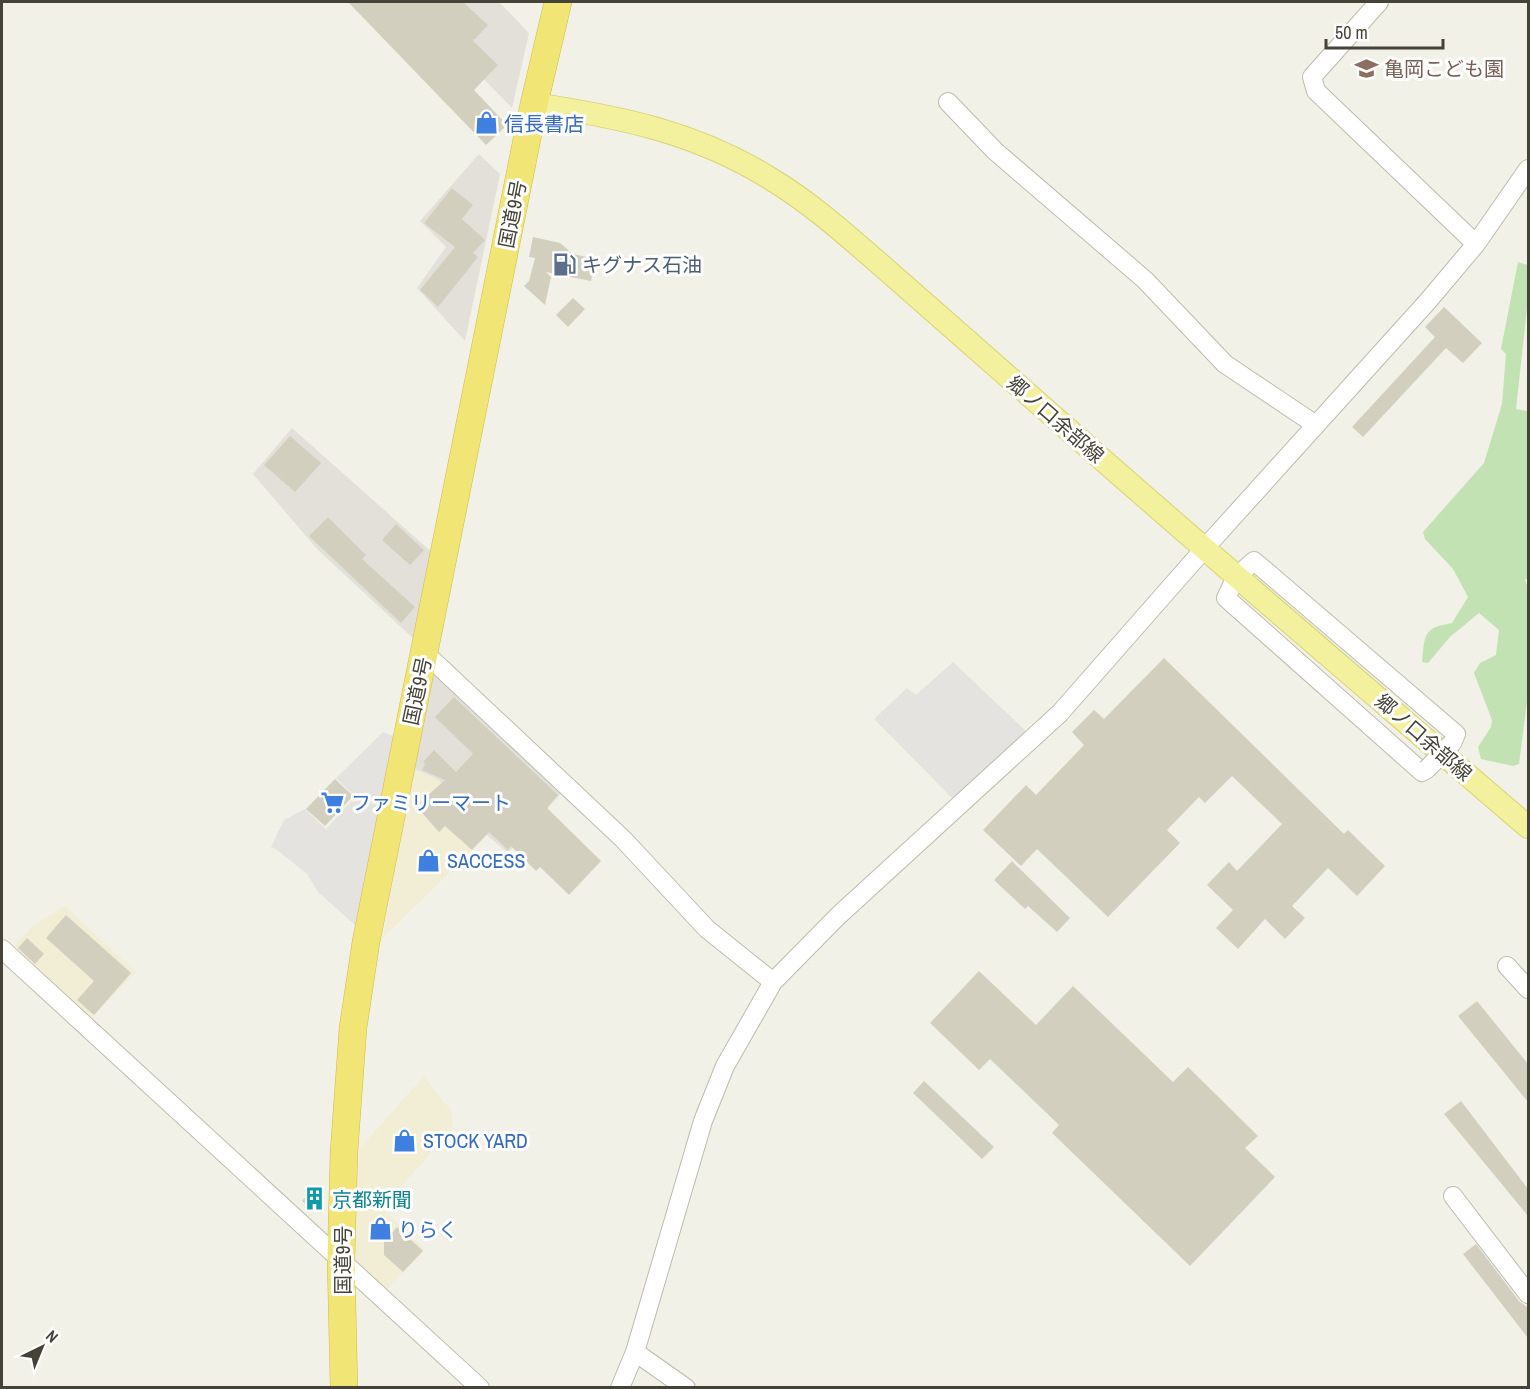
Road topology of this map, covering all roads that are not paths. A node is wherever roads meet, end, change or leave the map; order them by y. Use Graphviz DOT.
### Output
graph roads {
  1 [pos="558,2"];
  2 [pos="1379,2"];
  3 [pos="948,102"];
  4 [pos="534,104"];
  5 [pos="1528,169"];
  6 [pos="1476,244"];
  7 [pos="1316,425"];
  8 [pos="1204,549"];
  9 [pos="1236,577"];
  10 [pos="425,653"];
  11 [pos="1528,827"];
  12 [pos="2,949"];
  13 [pos="1507,966"];
  14 [pos="773,982"];
  15 [pos="1528,989"];
  16 [pos="1453,1196"];
  17 [pos="341,1262"];
  18 [pos="1528,1294"];
  19 [pos="635,1352"];
  20 [pos="344,1388"];
  21 [pos="480,1388"];
  22 [pos="620,1388"];
  23 [pos="686,1388"];
  1 -- 4 [label="highway, 国道9号"];
  2 -- 6 [label="street"];
  3 -- 7 [label="street"];
  4 -- 8 [label="main road, 郷ノ口余部線"];
  4 -- 10 [label="highway, 国道9号"];
  5 -- 6 [label="street"];
  6 -- 7 [label="street"];
  7 -- 8 [label="street"];
  8 -- 9 [label="main road, 郷ノ口余部線"];
  8 -- 14 [label="street"];
  9 -- 9 [label="street, bridge"];
  9 -- 11 [label="main road, 郷ノ口余部線"];
  10 -- 14 [label="street"];
  10 -- 17 [label="highway, 国道9号"];
  12 -- 17 [label="street"];
  13 -- 15 [label="street"];
  14 -- 19 [label="street"];
  16 -- 18 [label="street"];
  17 -- 20 [label="highway, 国道9号"];
  17 -- 21 [label="street"];
  19 -- 22 [label="street"];
  19 -- 23 [label="street"];
}
